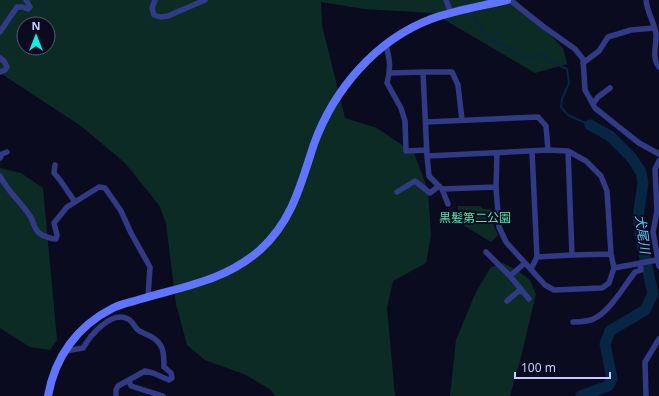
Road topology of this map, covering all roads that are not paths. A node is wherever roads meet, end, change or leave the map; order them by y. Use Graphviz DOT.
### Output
graph roads {
  1 [pos="26,0"];
  2 [pos="155,0"];
  3 [pos="205,0"];
  4 [pos="446,0"];
  5 [pos="510,0"];
  6 [pos="646,0"];
  7 [pos="502,1"];
  8 [pos="452,13"];
  9 [pos="654,28"];
  10 [pos="0,32"];
  11 [pos="386,45"];
  12 [pos="0,58"];
  13 [pos="584,63"];
  14 [pos="659,67"];
  15 [pos="0,72"];
  16 [pos="423,72"];
  17 [pos="390,73"];
  18 [pos="610,88"];
  19 [pos="593,104"];
  20 [pos="462,120"];
  21 [pos="426,122"];
  22 [pos="548,150"];
  23 [pos="532,151"];
  24 [pos="568,151"];
  25 [pos="7,152"];
  26 [pos="658,152"];
  27 [pos="427,153"];
  28 [pos="497,153"];
  29 [pos="0,158"];
  30 [pos="659,161"];
  31 [pos="55,165"];
  32 [pos="0,176"];
  33 [pos="496,186"];
  34 [pos="440,188"];
  35 [pos="397,192"];
  36 [pos="75,202"];
  37 [pos="448,204"];
  38 [pos="657,246"];
  39 [pos="486,252"];
  40 [pos="611,254"];
  41 [pos="572,255"];
  42 [pos="537,257"];
  43 [pos="656,262"];
  44 [pos="525,263"];
  45 [pos="641,263"];
  46 [pos="614,268"];
  47 [pos="531,269"];
  48 [pos="510,276"];
  49 [pos="521,289"];
  50 [pos="148,297"];
  51 [pos="529,298"];
  52 [pos="507,300"];
  53 [pos="573,322"];
  54 [pos="659,339"];
  55 [pos="65,350"];
  56 [pos="129,381"];
  57 [pos="146,394"];
  58 [pos="48,396"];
  59 [pos="116,396"];
  60 [pos="163,396"];
  61 [pos="646,396"];
  1 -- 10 [label="street"];
  2 -- 3 [label="street"];
  4 -- 8 [label="street"];
  5 -- 13 [label="street"];
  6 -- 9 [label="street"];
  7 -- 8 [label="street"];
  8 -- 11 [label="street"];
  9 -- 13 [label="street"];
  9 -- 14 [label="street"];
  11 -- 17 [label="street"];
  11 -- 50 [label="street"];
  12 -- 15 [label="street"];
  13 -- 19 [label="street"];
  16 -- 17 [label="street"];
  16 -- 20 [label="street"];
  16 -- 21 [label="street"];
  17 -- 27 [label="street"];
  18 -- 19 [label="street"];
  19 -- 26 [label="street"];
  20 -- 21 [label="street"];
  20 -- 22 [label="street"];
  21 -- 27 [label="street"];
  22 -- 23 [label="street"];
  22 -- 24 [label="street"];
  23 -- 28 [label="street"];
  23 -- 42 [label="street"];
  24 -- 40 [label="street"];
  24 -- 41 [label="street"];
  25 -- 29 [label="street"];
  27 -- 28 [label="street"];
  27 -- 34 [label="street"];
  28 -- 33 [label="street"];
  30 -- 38 [label="street"];
  31 -- 36 [label="street"];
  32 -- 36 [label="street"];
  33 -- 34 [label="street"];
  33 -- 44 [label="street"];
  34 -- 35 [label="street"];
  34 -- 37 [label="street"];
  36 -- 50 [label="street"];
  38 -- 43 [label="street"];
  39 -- 48 [label="street"];
  40 -- 41 [label="street"];
  40 -- 46 [label="street"];
  41 -- 42 [label="street"];
  42 -- 47 [label="street"];
  43 -- 45 [label="street"];
  44 -- 47 [label="street"];
  44 -- 48 [label="street"];
  45 -- 46 [label="street"];
  45 -- 53 [label="street"];
  46 -- 47 [label="street"];
  48 -- 49 [label="street"];
  49 -- 51 [label="street"];
  49 -- 52 [label="street"];
  50 -- 55 [label="street"];
  54 -- 61 [label="street"];
  55 -- 56 [label="street"];
  55 -- 58 [label="street"];
  56 -- 57 [label="street"];
  56 -- 59 [label="street"];
  57 -- 60 [label="street"];
}
